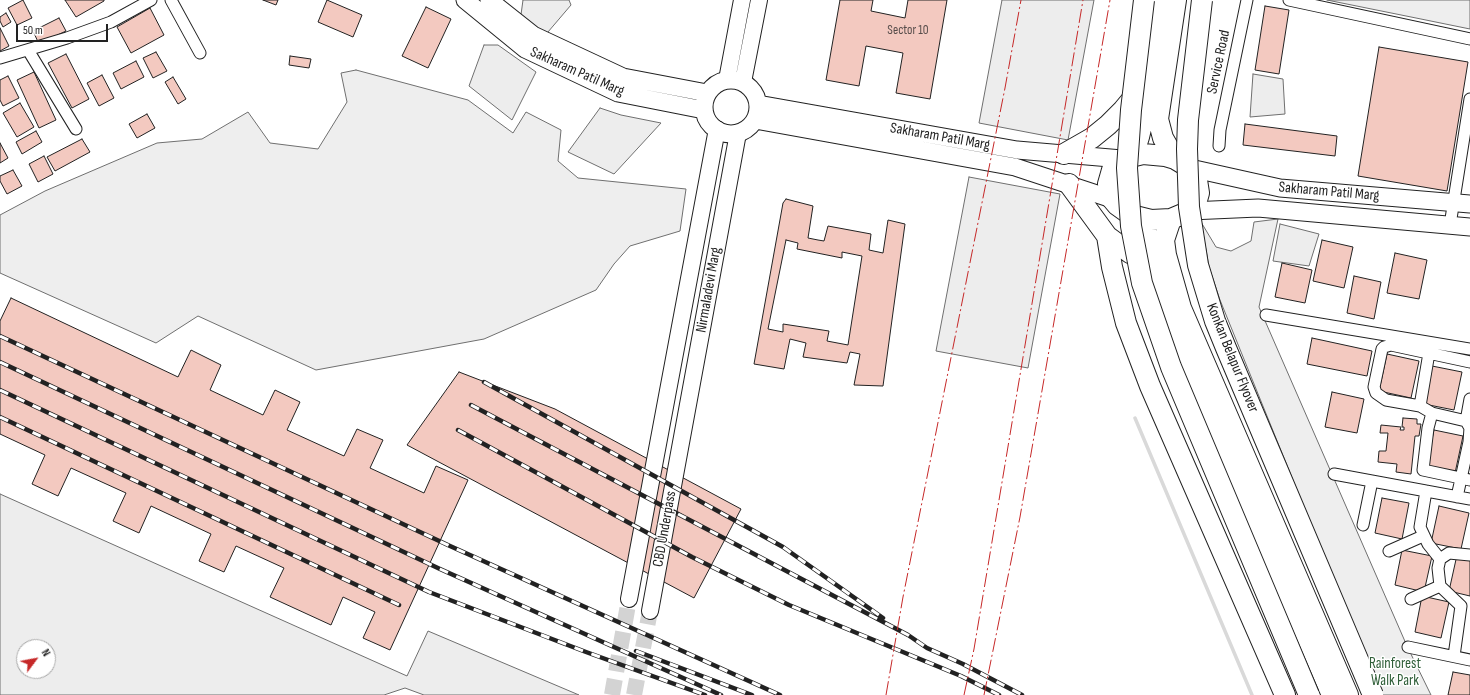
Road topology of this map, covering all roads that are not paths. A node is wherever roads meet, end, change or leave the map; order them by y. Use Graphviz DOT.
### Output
graph roads {
  1 [pos="151,0"];
  2 [pos="171,0"];
  3 [pos="465,0"];
  4 [pos="489,0"];
  5 [pos="742,0"];
  6 [pos="758,0"];
  7 [pos="1144,0"];
  8 [pos="1161,0"];
  9 [pos="1176,0"];
  10 [pos="1202,0"];
  11 [pos="1248,0"];
  12 [pos="1288,0"];
  13 [pos="1470,39"];
  14 [pos="28,50"];
  15 [pos="200,53"];
  16 [pos="0,58"];
  17 [pos="1151,67"];
  18 [pos="735,81"];
  19 [pos="1470,99"];
  20 [pos="706,101"];
  21 [pos="757,112"];
  22 [pos="76,129"];
  23 [pos="716,130"];
  24 [pos="738,133"];
  25 [pos="1219,146"];
  26 [pos="1064,154"];
  27 [pos="1127,157"];
  28 [pos="1102,158"];
  29 [pos="1182,164"];
  30 [pos="1069,184"];
  31 [pos="1260,185"];
  32 [pos="1106,196"];
  33 [pos="1452,202"];
  34 [pos="1470,204"];
  35 [pos="1258,208"];
  36 [pos="1190,211"];
  37 [pos="1144,219"];
  38 [pos="1171,219"];
  39 [pos="1450,225"];
  40 [pos="1470,227"];
  41 [pos="1107,236"];
  42 [pos="1153,264"];
  43 [pos="1266,315"];
  44 [pos="1431,343"];
  45 [pos="1470,349"];
  46 [pos="1429,354"];
  47 [pos="1470,362"];
  48 [pos="1470,399"];
  49 [pos="1420,406"];
  50 [pos="1432,413"];
  51 [pos="1468,421"];
  52 [pos="658,443"];
  53 [pos="680,447"];
  54 [pos="1334,474"];
  55 [pos="1466,479"];
  56 [pos="1372,481"];
  57 [pos="1426,491"];
  58 [pos="1457,496"];
  59 [pos="1470,499"];
  60 [pos="1364,525"];
  61 [pos="1423,536"];
  62 [pos="1389,551"];
  63 [pos="1470,555"];
  64 [pos="1440,559"];
  65 [pos="1440,586"];
  66 [pos="629,599"];
  67 [pos="1411,599"];
  68 [pos="1466,605"];
  69 [pos="650,612"];
  70 [pos="1408,647"];
  71 [pos="1454,656"];
  72 [pos="1470,660"];
  73 [pos="1285,695"];
  74 [pos="1309,695"];
  75 [pos="1332,695"];
  76 [pos="1348,695"];
  77 [pos="1373,695"];
  1 -- 14 [label="street"];
  2 -- 15 [label="street"];
  3 -- 20 [label="main road, Sakharam Patil Marg"];
  4 -- 20 [label="main road, Sakharam Patil Marg"];
  5 -- 18 [label="main road"];
  6 -- 18 [label="main road"];
  7 -- 74 [label="highway, bridge"];
  8 -- 17 [label="highway"];
  9 -- 29 [label="highway"];
  10 -- 77 [label="highway, Konkan Belapur Flyover, bridge"];
  11 -- 25 [label="street, Service Road"];
  12 -- 13 [label="street"];
  14 -- 16 [label="street"];
  14 -- 22 [label="street"];
  17 -- 26 [label="highway"];
  17 -- 27 [label="highway"];
  18 -- 20 [label="main road"];
  18 -- 21 [label="main road"];
  19 -- 33 [label="street"];
  20 -- 23 [label="main road"];
  21 -- 24 [label="main road"];
  21 -- 26 [label="main road, Sakharam Patil Marg"];
  21 -- 30 [label="main road, Sakharam Patil Marg"];
  23 -- 24 [label="main road"];
  23 -- 52 [label="main road, Nirmaladevi Marg"];
  24 -- 53 [label="main road, Nirmaladevi Marg"];
  26 -- 28 [label="main road, Sakharam Patil Marg"];
  27 -- 28 [label="main road, Sakharam Patil Marg"];
  27 -- 29 [label="highway"];
  27 -- 32 [label="highway"];
  28 -- 32 [label="main road"];
  29 -- 31 [label="main road, Sakharam Patil Marg"];
  29 -- 36 [label="highway"];
  30 -- 32 [label="main road, Sakharam Patil Marg"];
  30 -- 41 [label="highway"];
  31 -- 33 [label="main road, Sakharam Patil Marg"];
  31 -- 35 [label="main road"];
  32 -- 37 [label="highway"];
  33 -- 34 [label="main road, Sakharam Patil Marg"];
  33 -- 39 [label="street"];
  35 -- 36 [label="main road, Sakharam Patil Marg"];
  35 -- 39 [label="main road, Sakharam Patil Marg"];
  36 -- 38 [label="highway"];
  37 -- 38 [label="highway"];
  37 -- 42 [label="highway"];
  38 -- 76 [label="highway"];
  39 -- 40 [label="main road, Sakharam Patil Marg"];
  41 -- 42 [label="highway"];
  41 -- 73 [label="highway"];
  42 -- 75 [label="highway"];
  43 -- 44 [label="street"];
  44 -- 45 [label="street"];
  44 -- 46 [label="street"];
  46 -- 47 [label="street"];
  46 -- 49 [label="street"];
  46 -- 49 [label="street"];
  48 -- 51 [label="street"];
  49 -- 50 [label="street"];
  50 -- 51 [label="street"];
  50 -- 55 [label="street"];
  51 -- 55 [label="street"];
  52 -- 66 [label="main road, CBD Underpass"];
  53 -- 69 [label="main road, CBD Underpass"];
  54 -- 56 [label="street"];
  55 -- 58 [label="street"];
  56 -- 57 [label="street"];
  56 -- 60 [label="street"];
  57 -- 58 [label="street"];
  57 -- 61 [label="street"];
  58 -- 59 [label="street"];
  61 -- 62 [label="street"];
  61 -- 64 [label="street"];
  63 -- 64 [label="street"];
  64 -- 65 [label="street"];
  65 -- 67 [label="street"];
  65 -- 68 [label="street"];
  68 -- 71 [label="street"];
  70 -- 71 [label="street"];
  71 -- 72 [label="street"];
}
